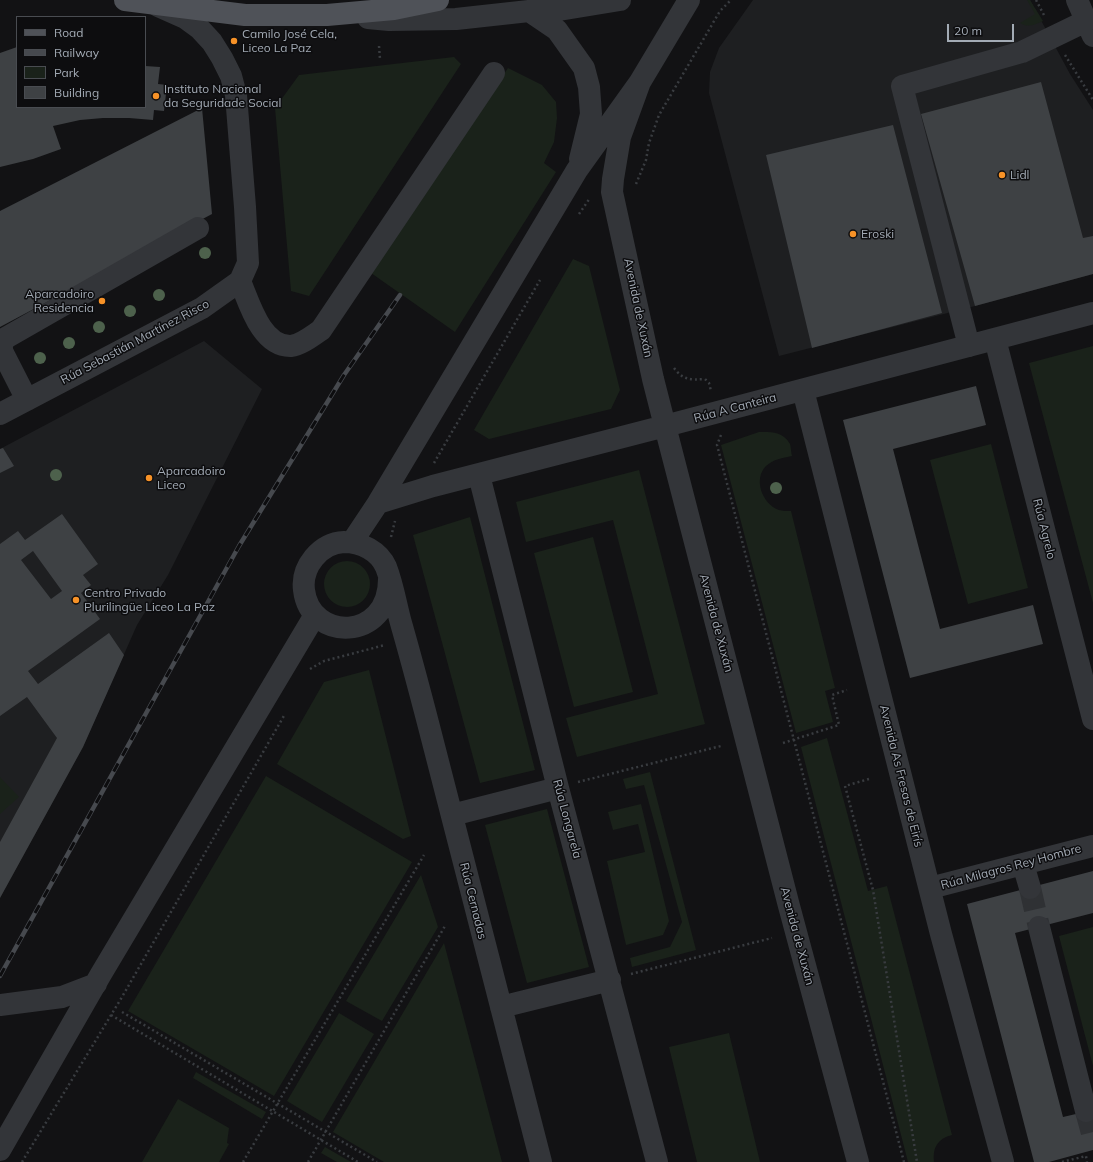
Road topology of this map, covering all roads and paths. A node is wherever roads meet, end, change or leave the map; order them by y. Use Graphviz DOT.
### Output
graph roads {
  1 [pos="125,0"];
  2 [pos="438,0"];
  3 [pos="620,0"];
  4 [pos="689,0"];
  5 [pos="731,0"];
  6 [pos="1036,0"];
  7 [pos="1077,0"];
  8 [pos="151,3"];
  9 [pos="529,11"];
  10 [pos="327,15"];
  11 [pos="1045,17"];
  12 [pos="1089,29"];
  13 [pos="379,46"];
  14 [pos="1064,52"];
  15 [pos="380,59"];
  16 [pos="494,73"];
  17 [pos="640,82"];
  18 [pos="1093,100"];
  19 [pos="577,170"];
  20 [pos="612,192"];
  21 [pos="576,219"];
  22 [pos="198,228"];
  23 [pos="540,280"];
  24 [pos="240,281"];
  25 [pos="1093,314"];
  26 [pos="995,339"];
  27 [pos="968,346"];
  28 [pos="672,362"];
  29 [pos="709,384"];
  30 [pos="803,390"];
  31 [pos="27,400"];
  32 [pos="0,414"];
  33 [pos="665,426"];
  34 [pos="721,434"];
  35 [pos="479,475"];
  36 [pos="418,491"];
  37 [pos="378,503"];
  38 [pos="396,517"];
  39 [pos="390,540"];
  40 [pos="352,542"];
  41 [pos="390,580"];
  42 [pos="315,615"];
  43 [pos="372,620"];
  44 [pos="406,640"];
  45 [pos="310,669"];
  46 [pos="847,690"];
  47 [pos="287,710"];
  48 [pos="1093,719"];
  49 [pos="794,739"];
  50 [pos="783,742"];
  51 [pos="721,746"];
  52 [pos="869,779"];
  53 [pos="566,785"];
  54 [pos="452,815"];
  55 [pos="1093,846"];
  56 [pos="424,855"];
  57 [pos="1023,864"];
  58 [pos="930,888"];
  59 [pos="1030,888"];
  60 [pos="445,926"];
  61 [pos="1039,927"];
  62 [pos="772,938"];
  63 [pos="617,978"];
  64 [pos="96,984"];
  65 [pos="0,1005"];
  66 [pos="501,1008"];
  67 [pos="122,1012"];
  68 [pos="110,1015"];
  69 [pos="278,1103"];
  70 [pos="273,1111"];
  71 [pos="1086,1111"];
  72 [pos="325,1132"];
  73 [pos="321,1140"];
  74 [pos="0,1150"];
  75 [pos="22,1162"];
  76 [pos="243,1162"];
  77 [pos="308,1162"];
  78 [pos="358,1162"];
  79 [pos="377,1162"];
  80 [pos="541,1162"];
  81 [pos="657,1162"];
  82 [pos="858,1162"];
  83 [pos="904,1162"];
  84 [pos="917,1162"];
  85 [pos="1003,1162"];
  86 [pos="1062,1162"];
  87 [pos="1087,1162"];
  1 -- 8 [label="main road"];
  2 -- 10 [label="main road"];
  3 -- 9 [label="street"];
  4 -- 17 [label="street"];
  5 -- 20 [label="path"];
  6 -- 11 [label="path"];
  7 -- 12 [label="street"];
  8 -- 10 [label="main road"];
  8 -- 24 [label="street"];
  9 -- 10 [label="street"];
  9 -- 19 [label="street"];
  12 -- 27 [label="street"];
  13 -- 15 [label="path"];
  14 -- 18 [label="path"];
  16 -- 24 [label="street"];
  17 -- 19 [label="street"];
  17 -- 20 [label="street, Avenida de Xuxán"];
  19 -- 37 [label="street"];
  20 -- 21 [label="path"];
  20 -- 33 [label="street, Avenida de Xuxán"];
  22 -- 31 [label="street"];
  23 -- 36 [label="path"];
  24 -- 31 [label="street, Rúa Sebastián Martínez Risco"];
  25 -- 26 [label="street, Rúa A Canteira"];
  26 -- 27 [label="street, Rúa A Canteira"];
  26 -- 48 [label="street, Rúa Agrelo"];
  27 -- 30 [label="street, Rúa A Canteira"];
  28 -- 29 [label="path"];
  30 -- 33 [label="street, Rúa A Canteira"];
  30 -- 58 [label="street, Avenida As Fresas de Eirís"];
  31 -- 32 [label="street, Rúa Sebastián Martínez Risco"];
  33 -- 35 [label="street, Rúa A Canteira"];
  33 -- 82 [label="street, Avenida de Xuxán"];
  34 -- 49 [label="path"];
  35 -- 36 [label="street, Rúa A Canteira"];
  35 -- 53 [label="street, Rúa Longarela"];
  36 -- 37 [label="street, Rúa A Canteira"];
  37 -- 40 [label="street"];
  38 -- 39 [label="path"];
  40 -- 41 [label="street"];
  40 -- 42 [label="street"];
  41 -- 43 [label="street"];
  41 -- 44 [label="street, Rúa Cernadas"];
  42 -- 43 [label="street"];
  42 -- 64 [label="street"];
  43 -- 44 [label="street"];
  44 -- 45 [label="path"];
  44 -- 54 [label="street, Rúa Cernadas"];
  46 -- 49 [label="path"];
  47 -- 68 [label="path"];
  49 -- 50 [label="path"];
  49 -- 83 [label="path"];
  51 -- 53 [label="path"];
  52 -- 84 [label="path"];
  53 -- 54 [label="street"];
  53 -- 63 [label="street, Rúa Longarela"];
  54 -- 66 [label="street, Rúa Cernadas"];
  55 -- 57 [label="street, Rúa Milagros Rey Hombre"];
  56 -- 69 [label="path"];
  57 -- 58 [label="street, Rúa Milagros Rey Hombre"];
  57 -- 59 [label="street"];
  58 -- 85 [label="street, Avenida As Fresas de Eirís"];
  60 -- 72 [label="path"];
  61 -- 71 [label="street"];
  62 -- 63 [label="path"];
  63 -- 66 [label="street"];
  63 -- 81 [label="street, Rúa Longarela"];
  64 -- 65 [label="street"];
  64 -- 74 [label="street"];
  66 -- 80 [label="street, Rúa Cernadas"];
  67 -- 69 [label="path"];
  68 -- 70 [label="path"];
  68 -- 75 [label="path"];
  69 -- 70 [label="path"];
  69 -- 72 [label="path"];
  70 -- 73 [label="path"];
  70 -- 76 [label="path"];
  72 -- 73 [label="path"];
  72 -- 79 [label="path"];
  73 -- 77 [label="path"];
  73 -- 78 [label="path"];
  86 -- 87 [label="path"];
}
